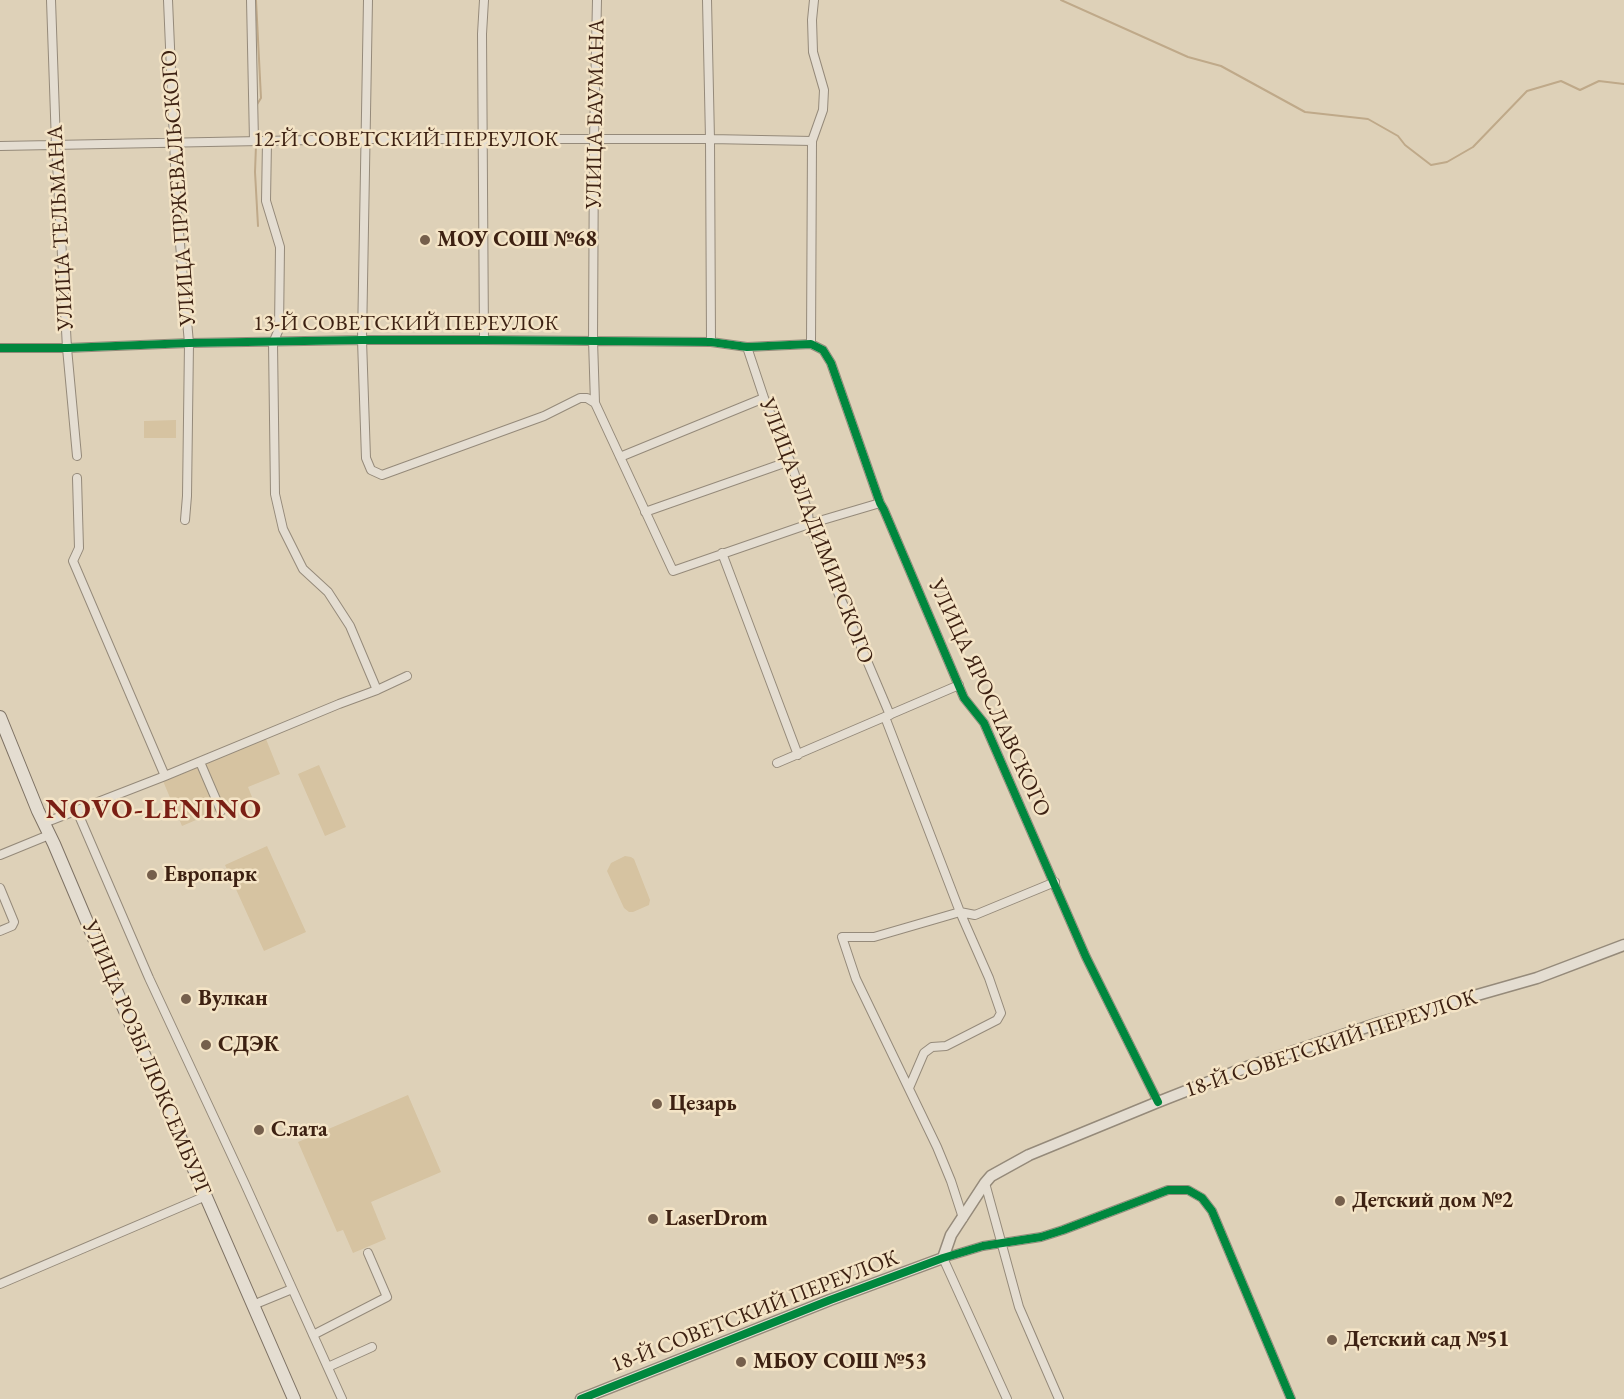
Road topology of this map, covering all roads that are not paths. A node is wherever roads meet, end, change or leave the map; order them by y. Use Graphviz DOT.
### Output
graph roads {
  1 [pos="51,0"];
  2 [pos="168,0"];
  3 [pos="251,0"];
  4 [pos="368,0"];
  5 [pos="484,0"];
  6 [pos="597,0"];
  7 [pos="707,0"];
  8 [pos="814,0"];
  9 [pos="365,139"];
  10 [pos="484,139"];
  11 [pos="710,139"];
  12 [pos="594,140"];
  13 [pos="254,141"];
  14 [pos="267,141"];
  15 [pos="812,141"];
  16 [pos="56,144"];
  17 [pos="174,144"];
  18 [pos="0,146"];
  19 [pos="362,340"];
  20 [pos="484,340"];
  21 [pos="593,340"];
  22 [pos="711,342"];
  23 [pos="189,343"];
  24 [pos="273,343"];
  25 [pos="811,344"];
  26 [pos="747,347"];
  27 [pos="0,348"];
  28 [pos="67,348"];
  29 [pos="764,399"];
  30 [pos="595,403"];
  31 [pos="77,456"];
  32 [pos="620,457"];
  33 [pos="790,461"];
  34 [pos="76,478"];
  35 [pos="880,503"];
  36 [pos="645,512"];
  37 [pos="185,520"];
  38 [pos="808,524"];
  39 [pos="722,553"];
  40 [pos="407,676"];
  41 [pos="959,685"];
  42 [pos="377,690"];
  43 [pos="887,716"];
  44 [pos="0,717"];
  45 [pos="798,754"];
  46 [pos="200,762"];
  47 [pos="777,763"];
  48 [pos="165,776"];
  49 [pos="76,811"];
  50 [pos="221,811"];
  51 [pos="44,823"];
  52 [pos="49,835"];
  53 [pos="0,855"];
  54 [pos="1055,882"];
  55 [pos="0,888"];
  56 [pos="960,912"];
  57 [pos="0,931"];
  58 [pos="1624,945"];
  59 [pos="909,1088"];
  60 [pos="1158,1102"];
  61 [pos="985,1183"];
  62 [pos="206,1196"];
  63 [pos="963,1218"];
  64 [pos="1003,1243"];
  65 [pos="368,1253"];
  66 [pos="943,1258"];
  67 [pos="0,1284"];
  68 [pos="292,1289"];
  69 [pos="253,1305"];
  70 [pos="313,1335"];
  71 [pos="372,1347"];
  72 [pos="328,1367"];
  73 [pos="294,1399"];
  74 [pos="342,1399"];
  75 [pos="580,1399"];
  76 [pos="1007,1399"];
  77 [pos="1059,1399"];
  78 [pos="1291,1399"];
  1 -- 16 [label="street, УЛИЦА ТЕЛЬМАНА"];
  2 -- 17 [label="street, УЛИЦА ПРЖЕВАЛЬСКОГО"];
  3 -- 13 [label="street"];
  4 -- 9 [label="street"];
  5 -- 10 [label="street"];
  6 -- 12 [label="street, УЛИЦА БАУМАНА"];
  7 -- 11 [label="street"];
  8 -- 15 [label="street"];
  9 -- 10 [label="street, 12-Й СОВЕТСКИЙ ПЕРЕУЛОК"];
  9 -- 14 [label="street, 12-Й СОВЕТСКИЙ ПЕРЕУЛОК"];
  9 -- 19 [label="street"];
  10 -- 12 [label="street, 12-Й СОВЕТСКИЙ ПЕРЕУЛОК"];
  10 -- 20 [label="street"];
  11 -- 12 [label="street, 12-Й СОВЕТСКИЙ ПЕРЕУЛОК"];
  11 -- 15 [label="street, 12-Й СОВЕТСКИЙ ПЕРЕУЛОК"];
  11 -- 22 [label="street"];
  12 -- 21 [label="street, УЛИЦА БАУМАНА"];
  13 -- 14 [label="street, 12-Й СОВЕТСКИЙ ПЕРЕУЛОК"];
  13 -- 17 [label="street, 12-Й СОВЕТСКИЙ ПЕРЕУЛОК"];
  14 -- 24 [label="street"];
  15 -- 25 [label="street"];
  16 -- 17 [label="street, 12-Й СОВЕТСКИЙ ПЕРЕУЛОК"];
  16 -- 18 [label="street, 12-Й СОВЕТСКИЙ ПЕРЕУЛОК"];
  16 -- 28 [label="street, УЛИЦА ТЕЛЬМАНА"];
  17 -- 23 [label="street, УЛИЦА ПРЖЕВАЛЬСКОГО"];
  19 -- 20 [label="street, 13-Й СОВЕТСКИЙ ПЕРЕУЛОК"];
  19 -- 24 [label="street, 13-Й СОВЕТСКИЙ ПЕРЕУЛОК"];
  19 -- 30 [label="street"];
  20 -- 21 [label="street, 13-Й СОВЕТСКИЙ ПЕРЕУЛОК"];
  21 -- 22 [label="street, 13-Й СОВЕТСКИЙ ПЕРЕУЛОК"];
  21 -- 30 [label="street, УЛИЦА БАУМАНА"];
  22 -- 26 [label="street, 13-Й СОВЕТСКИЙ ПЕРЕУЛОК"];
  23 -- 24 [label="street, 13-Й СОВЕТСКИЙ ПЕРЕУЛОК"];
  23 -- 28 [label="street, 13-Й СОВЕТСКИЙ ПЕРЕУЛОК"];
  23 -- 37 [label="street, УЛИЦА ПРЖЕВАЛЬСКОГО"];
  24 -- 42 [label="street"];
  25 -- 26 [label="street, 13-Й СОВЕТСКИЙ ПЕРЕУЛОК"];
  25 -- 35 [label="street, УЛИЦА ЯРОСЛАВСКОГО"];
  26 -- 29 [label="street, УЛИЦА ВЛАДИМИРСКОГО"];
  27 -- 28 [label="street, 13-Й СОВЕТСКИЙ ПЕРЕУЛОК"];
  28 -- 31 [label="street, УЛИЦА ТЕЛЬМАНА"];
  29 -- 32 [label="street"];
  29 -- 33 [label="street, УЛИЦА ВЛАДИМИРСКОГО"];
  30 -- 32 [label="street, УЛИЦА БАУМАНА"];
  32 -- 36 [label="street, УЛИЦА БАУМАНА"];
  33 -- 36 [label="street"];
  33 -- 38 [label="street, УЛИЦА ВЛАДИМИРСКОГО"];
  34 -- 48 [label="street"];
  35 -- 38 [label="street"];
  35 -- 41 [label="street, УЛИЦА ЯРОСЛАВСКОГО"];
  36 -- 39 [label="street, УЛИЦА БАУМАНА"];
  38 -- 39 [label="street"];
  38 -- 43 [label="street, УЛИЦА ВЛАДИМИРСКОГО"];
  39 -- 45 [label="street"];
  40 -- 42 [label="street"];
  41 -- 43 [label="street"];
  41 -- 54 [label="street, УЛИЦА ЯРОСЛАВСКОГО"];
  42 -- 46 [label="street"];
  43 -- 45 [label="street"];
  43 -- 56 [label="street, УЛИЦА ВЛАДИМИРСКОГО"];
  44 -- 51 [label="main road, УЛИЦА РОЗЫ ЛЮКСЕМБУРГ"];
  45 -- 47 [label="street"];
  46 -- 48 [label="street"];
  46 -- 50 [label="street"];
  48 -- 49 [label="street"];
  49 -- 51 [label="street"];
  49 -- 68 [label="street, УЛИЦА РОЗЫ ЛЮКСЕМБУРГ"];
  51 -- 52 [label="main road, УЛИЦА РОЗЫ ЛЮКСЕМБУРГ"];
  52 -- 53 [label="street"];
  52 -- 62 [label="main road, УЛИЦА РОЗЫ ЛЮКСЕМБУРГ"];
  54 -- 56 [label="street"];
  54 -- 60 [label="street, УЛИЦА ЯРОСЛАВСКОГО"];
  55 -- 57 [label="street"];
  56 -- 59 [label="street, УЛИЦА ВЛАДИМИРСКОГО"];
  56 -- 59 [label="street"];
  58 -- 60 [label="street, 18-Й СОВЕТСКИЙ ПЕРЕУЛОК"];
  59 -- 63 [label="street"];
  60 -- 61 [label="street, 18-Й СОВЕТСКИЙ ПЕРЕУЛОК"];
  61 -- 63 [label="street, 18-Й СОВЕТСКИЙ ПЕРЕУЛОК"];
  61 -- 64 [label="street"];
  62 -- 67 [label="street"];
  62 -- 69 [label="main road, УЛИЦА РОЗЫ ЛЮКСЕМБУРГ"];
  63 -- 66 [label="street, 18-Й СОВЕТСКИЙ ПЕРЕУЛОК"];
  64 -- 66 [label="street"];
  64 -- 77 [label="street"];
  64 -- 78 [label="street"];
  65 -- 70 [label="street"];
  66 -- 75 [label="street, 18-Й СОВЕТСКИЙ ПЕРЕУЛОК"];
  66 -- 76 [label="street"];
  68 -- 69 [label="street"];
  68 -- 70 [label="street, УЛИЦА РОЗЫ ЛЮКСЕМБУРГ"];
  69 -- 73 [label="main road, УЛИЦА РОЗЫ ЛЮКСЕМБУРГ"];
  70 -- 72 [label="street, УЛИЦА РОЗЫ ЛЮКСЕМБУРГ"];
  71 -- 72 [label="street"];
  72 -- 74 [label="street, УЛИЦА РОЗЫ ЛЮКСЕМБУРГ"];
}
